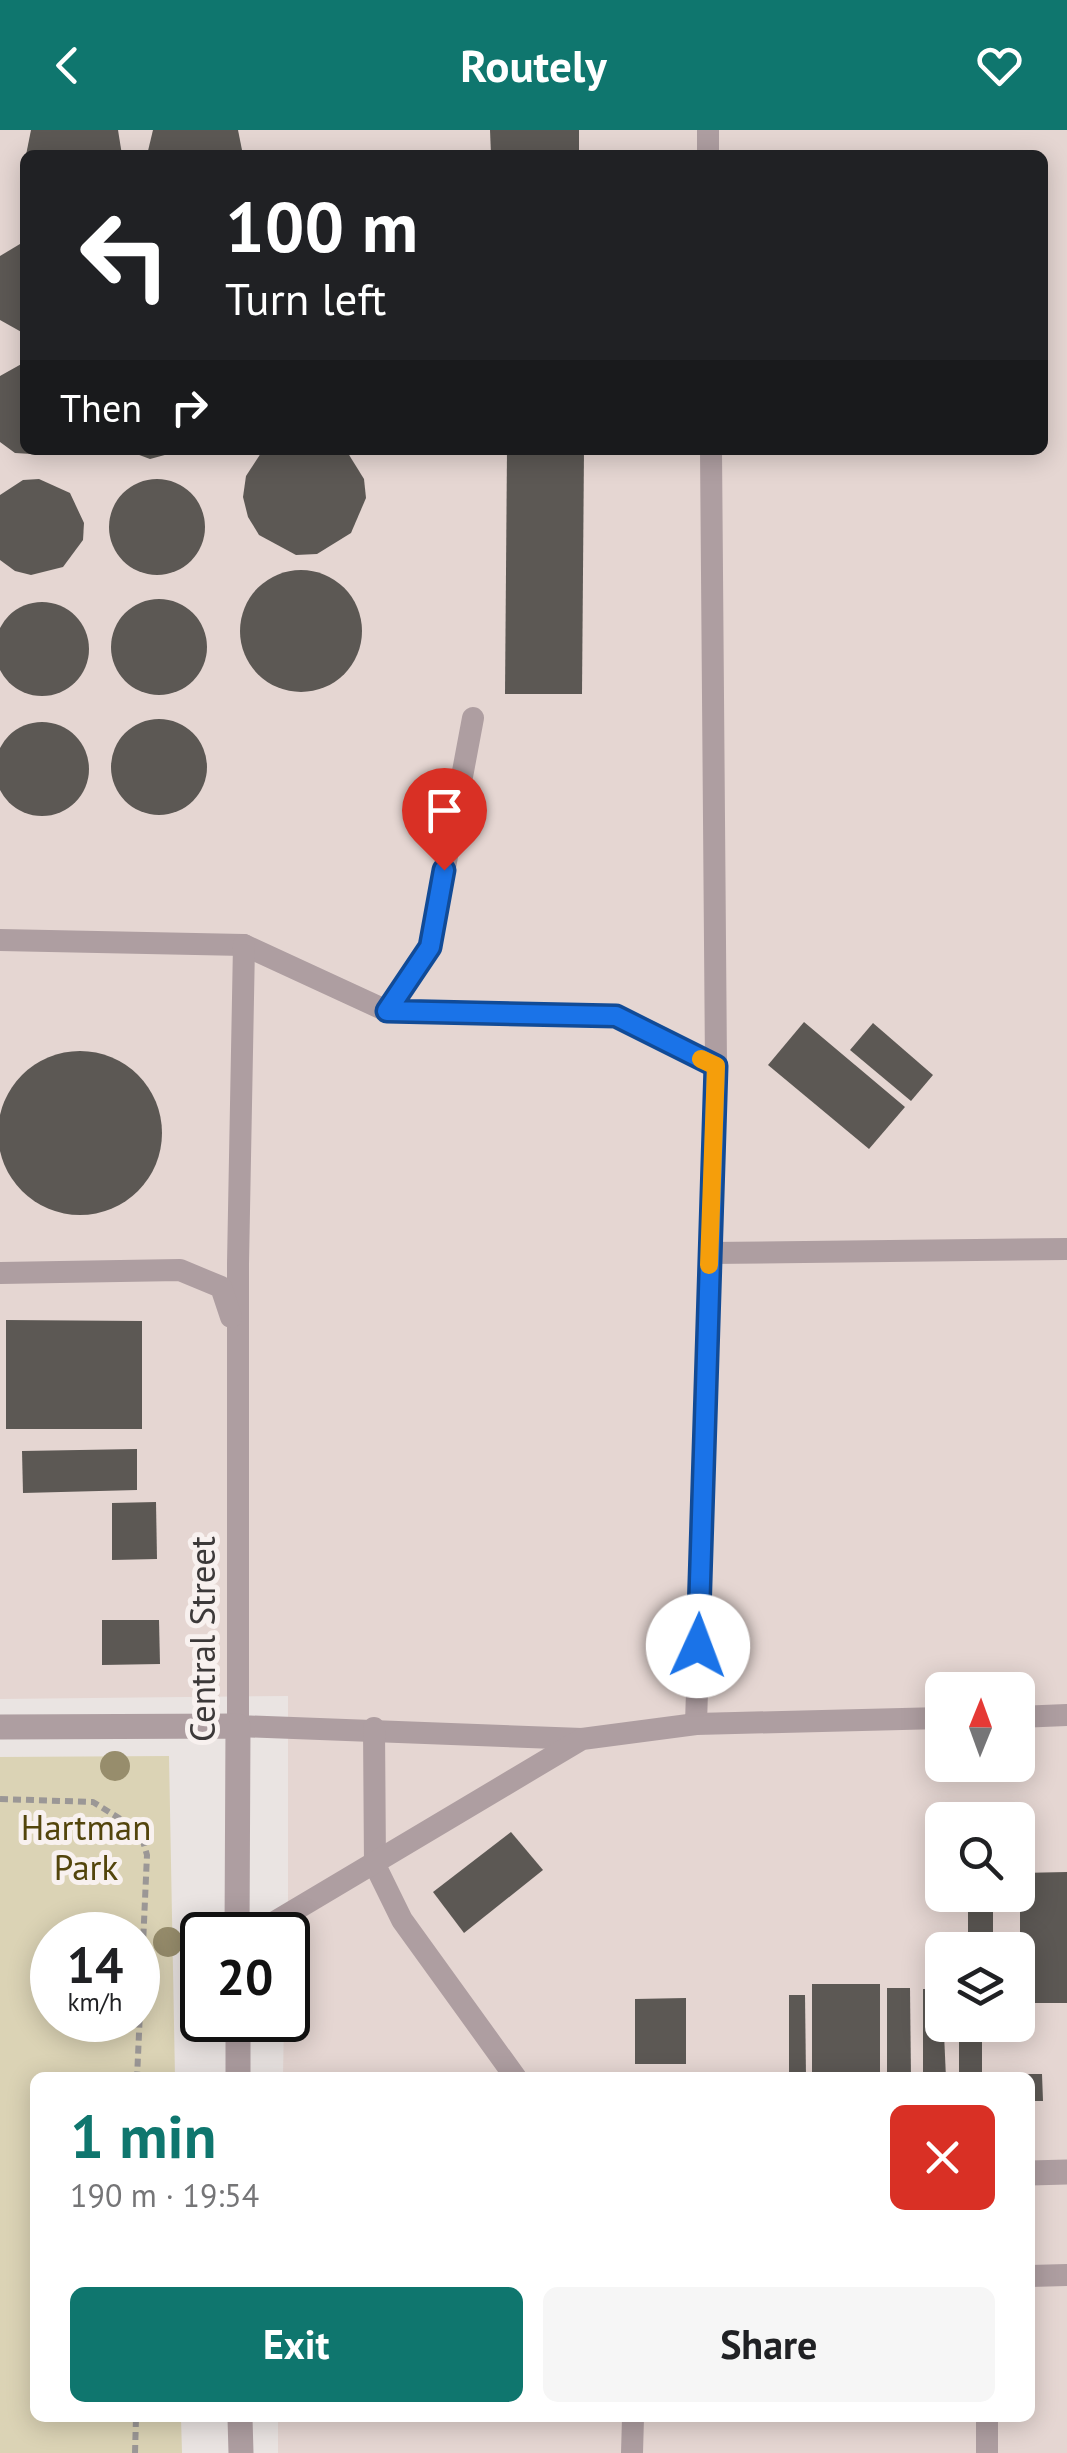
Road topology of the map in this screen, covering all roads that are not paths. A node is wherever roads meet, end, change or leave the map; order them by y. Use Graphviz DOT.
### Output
graph roads {
  1 [pos="711,455"];
  2 [pos="472,718"];
  3 [pos="0,940"];
  4 [pos="244,945"];
  5 [pos="387,1011"];
  6 [pos="716,1066"];
  7 [pos="1067,1249"];
  8 [pos="709,1253"];
  9 [pos="0,1272"];
  10 [pos="240,1343"];
  11 [pos="1035,1716"];
  12 [pos="1067,1716"];
  13 [pos="925,1718"];
  14 [pos="696,1724"];
  15 [pos="238,1726"];
  16 [pos="0,1727"];
  17 [pos="374,1728"];
  18 [pos="582,1739"];
  19 [pos="375,1865"];
  20 [pos="237,1912"];
  21 [pos="293,1912"];
  22 [pos="238,2042"];
  23 [pos="238,2072"];
  24 [pos="512,2072"];
  25 [pos="1067,2172"];
  26 [pos="1035,2173"];
  27 [pos="1067,2275"];
  28 [pos="1035,2276"];
  29 [pos="240,2422"];
  30 [pos="633,2422"];
  31 [pos="987,2422"];
  32 [pos="240,2453"];
  33 [pos="632,2453"];
  34 [pos="987,2453"];
  1 -- 6 [label="lane"];
  2 -- 5 [label="lane"];
  3 -- 4 [label="lane"];
  4 -- 5 [label="lane"];
  4 -- 10 [label="lane, Central Street"];
  5 -- 6 [label="lane"];
  6 -- 8 [label="lane"];
  7 -- 8 [label="lane"];
  8 -- 14 [label="lane"];
  9 -- 10 [label="lane"];
  10 -- 15 [label="lane, Central Street"];
  11 -- 12 [label="lane"];
  13 -- 14 [label="lane"];
  14 -- 18 [label="lane"];
  15 -- 16 [label="street"];
  15 -- 17 [label="lane"];
  15 -- 20 [label="street, Central Street"];
  17 -- 18 [label="lane"];
  17 -- 19 [label="lane"];
  18 -- 19 [label="lane"];
  19 -- 21 [label="lane"];
  19 -- 24 [label="lane"];
  22 -- 23 [label="street"];
  25 -- 26 [label="street"];
  27 -- 28 [label="lane"];
  29 -- 32 [label="street"];
  30 -- 33 [label="lane"];
  31 -- 34 [label="lane"];
}
